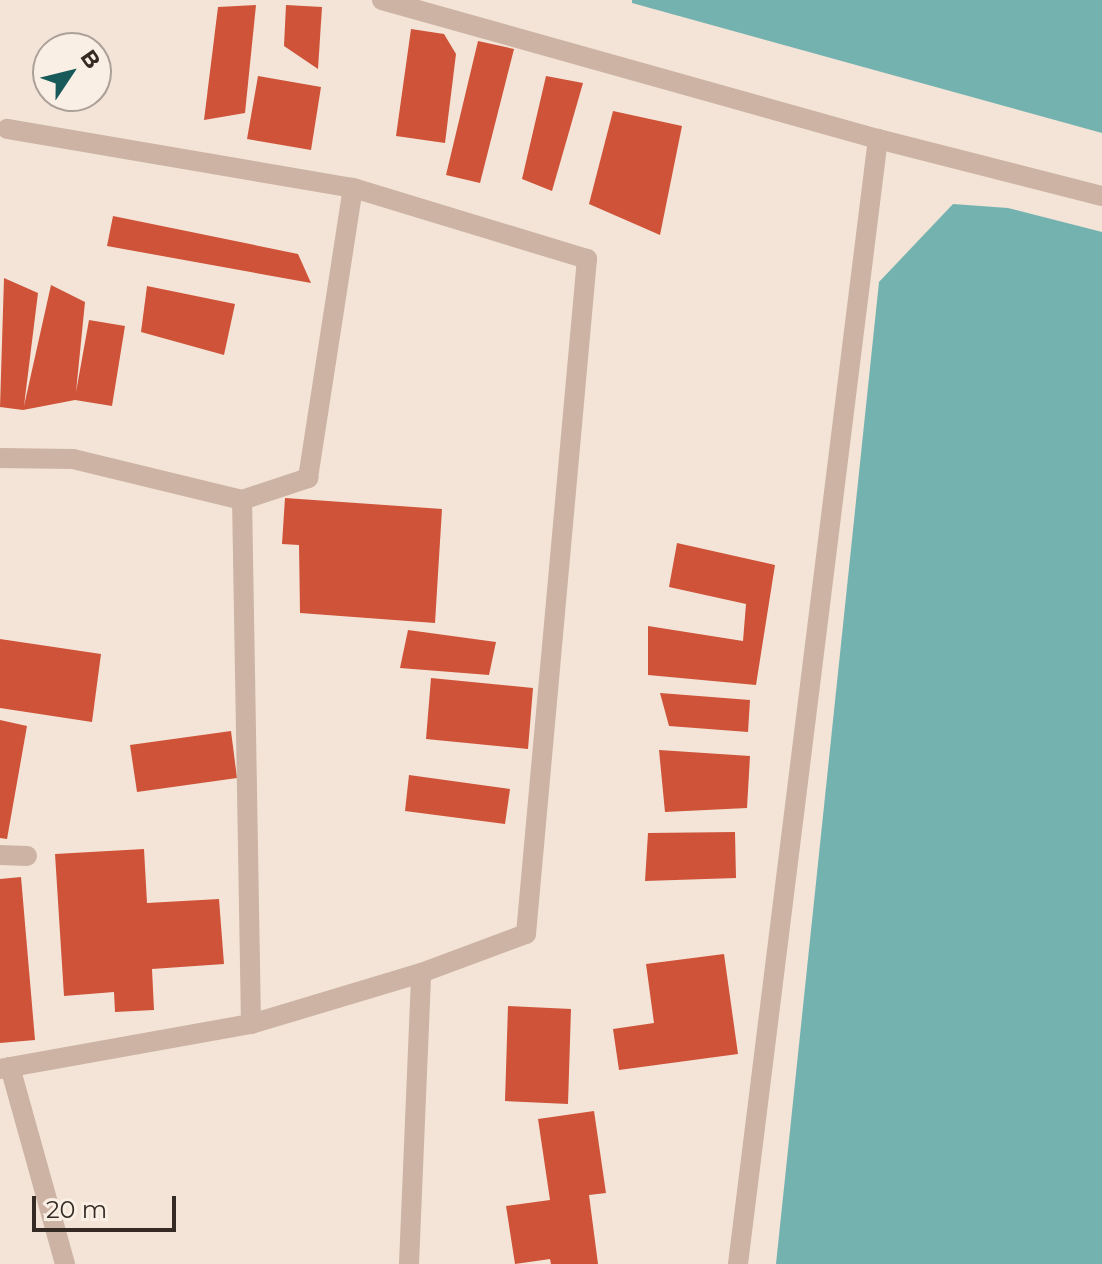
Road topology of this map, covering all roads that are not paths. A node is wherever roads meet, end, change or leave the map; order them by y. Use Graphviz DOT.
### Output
graph roads {
  1 [pos="382,0"];
  2 [pos="7,129"];
  3 [pos="878,139"];
  4 [pos="353,188"];
  5 [pos="1102,196"];
  6 [pos="0,458"];
  7 [pos="242,500"];
  8 [pos="0,855"];
  9 [pos="27,856"];
  10 [pos="421,973"];
  11 [pos="251,1024"];
  12 [pos="5,1068"];
  13 [pos="65,1264"];
  14 [pos="409,1264"];
  15 [pos="738,1264"];
  1 -- 3 [label="street"];
  2 -- 4 [label="street"];
  3 -- 5 [label="street"];
  3 -- 15 [label="street"];
  4 -- 7 [label="street"];
  4 -- 10 [label="street"];
  6 -- 7 [label="street"];
  7 -- 11 [label="street"];
  8 -- 9 [label="street"];
  10 -- 11 [label="street"];
  10 -- 14 [label="street"];
  11 -- 12 [label="street"];
  12 -- 13 [label="street"];
}
